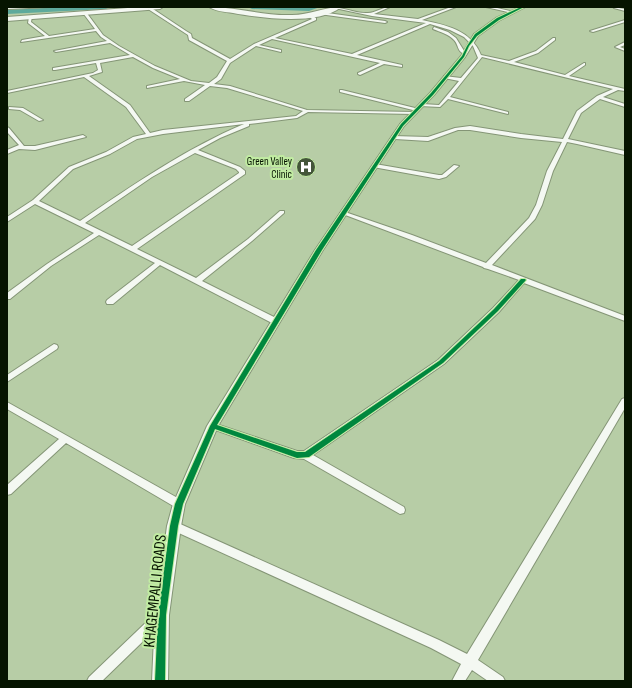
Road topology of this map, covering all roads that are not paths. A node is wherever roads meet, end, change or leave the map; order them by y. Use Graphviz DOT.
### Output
graph roads {
  1 [pos="49,7"];
  2 [pos="160,7"];
  3 [pos="212,7"];
  4 [pos="220,7"];
  5 [pos="335,7"];
  6 [pos="388,7"];
  7 [pos="454,7"];
  8 [pos="488,7"];
  9 [pos="523,7"];
  10 [pos="614,7"];
  11 [pos="7,8"];
  12 [pos="25,8"];
  13 [pos="146,8"];
  14 [pos="625,10"];
  15 [pos="512,12"];
  16 [pos="320,13"];
  17 [pos="86,14"];
  18 [pos="309,15"];
  19 [pos="371,15"];
  20 [pos="18,17"];
  21 [pos="7,18"];
  22 [pos="31,18"];
  23 [pos="418,20"];
  24 [pos="625,21"];
  25 [pos="387,22"];
  26 [pos="401,23"];
  27 [pos="429,23"];
  28 [pos="422,26"];
  29 [pos="96,30"];
  30 [pos="592,31"];
  31 [pos="47,36"];
  32 [pos="272,38"];
  33 [pos="554,39"];
  34 [pos="22,41"];
  35 [pos="471,41"];
  36 [pos="110,42"];
  37 [pos="625,43"];
  38 [pos="255,45"];
  39 [pos="625,50"];
  40 [pos="56,51"];
  41 [pos="280,51"];
  42 [pos="465,53"];
  43 [pos="132,56"];
  44 [pos="351,56"];
  45 [pos="481,56"];
  46 [pos="230,60"];
  47 [pos="98,62"];
  48 [pos="511,62"];
  49 [pos="382,63"];
  50 [pos="584,64"];
  51 [pos="401,66"];
  52 [pos="56,69"];
  53 [pos="360,74"];
  54 [pos="567,75"];
  55 [pos="85,76"];
  56 [pos="448,77"];
  57 [pos="184,80"];
  58 [pos="462,80"];
  59 [pos="211,84"];
  60 [pos="149,88"];
  61 [pos="618,88"];
  62 [pos="625,90"];
  63 [pos="7,92"];
  64 [pos="342,92"];
  65 [pos="600,97"];
  66 [pos="448,98"];
  67 [pos="187,100"];
  68 [pos="7,101"];
  69 [pos="625,106"];
  70 [pos="9,109"];
  71 [pos="420,109"];
  72 [pos="307,111"];
  73 [pos="506,113"];
  74 [pos="41,120"];
  75 [pos="261,120"];
  76 [pos="7,129"];
  77 [pos="148,134"];
  78 [pos="83,137"];
  79 [pos="395,137"];
  80 [pos="565,140"];
  81 [pos="22,148"];
  82 [pos="195,151"];
  83 [pos="7,152"];
  84 [pos="625,153"];
  85 [pos="375,166"];
  86 [pos="456,166"];
  87 [pos="35,201"];
  88 [pos="282,212"];
  89 [pos="343,213"];
  90 [pos="7,220"];
  91 [pos="80,224"];
  92 [pos="98,234"];
  93 [pos="133,250"];
  94 [pos="159,263"];
  95 [pos="486,267"];
  96 [pos="197,280"];
  97 [pos="523,280"];
  98 [pos="7,297"];
  99 [pos="110,302"];
  100 [pos="625,319"];
  101 [pos="275,321"];
  102 [pos="54,347"];
  103 [pos="7,379"];
  104 [pos="625,401"];
  105 [pos="7,405"];
  106 [pos="213,426"];
  107 [pos="65,439"];
  108 [pos="306,454"];
  109 [pos="7,492"];
  110 [pos="179,504"];
  111 [pos="400,510"];
  112 [pos="174,526"];
  113 [pos="162,615"];
  114 [pos="469,661"];
  115 [pos="93,681"];
  116 [pos="160,681"];
  117 [pos="458,681"];
  118 [pos="499,681"];
  1 -- 12 [label="street"];
  2 -- 13 [label="highway"];
  3 -- 18 [label="highway"];
  4 -- 5 [label="highway"];
  5 -- 16 [label="highway"];
  5 -- 19 [label="street"];
  6 -- 19 [label="street"];
  7 -- 23 [label="street"];
  8 -- 15 [label="street"];
  9 -- 15 [label="street"];
  10 -- 14 [label="street"];
  11 -- 12 [label="street"];
  12 -- 20 [label="street"];
  13 -- 17 [label="highway"];
  13 -- 46 [label="street"];
  15 -- 35 [label="street"];
  16 -- 18 [label="highway"];
  16 -- 25 [label="street"];
  17 -- 22 [label="highway"];
  17 -- 29 [label="street"];
  18 -- 32 [label="street"];
  19 -- 23 [label="street"];
  20 -- 21 [label="highway"];
  20 -- 22 [label="highway"];
  22 -- 31 [label="street"];
  23 -- 27 [label="street"];
  24 -- 30 [label="street"];
  26 -- 28 [label="street"];
  27 -- 28 [label="street"];
  27 -- 35 [label="street"];
  28 -- 42 [label="street"];
  28 -- 44 [label="street"];
  29 -- 31 [label="street"];
  29 -- 36 [label="street"];
  31 -- 34 [label="street"];
  32 -- 38 [label="street"];
  32 -- 44 [label="street"];
  33 -- 48 [label="street"];
  35 -- 42 [label="street, KHAGEMPALLI ROADS"];
  35 -- 45 [label="street"];
  36 -- 40 [label="street"];
  36 -- 43 [label="street"];
  37 -- 39 [label="street"];
  38 -- 41 [label="street"];
  38 -- 46 [label="street"];
  42 -- 56 [label="street, KHAGEMPALLI ROADS"];
  43 -- 47 [label="street"];
  43 -- 57 [label="street"];
  44 -- 49 [label="street"];
  45 -- 48 [label="street"];
  45 -- 58 [label="street"];
  46 -- 59 [label="street"];
  47 -- 52 [label="street"];
  47 -- 55 [label="street"];
  48 -- 54 [label="street"];
  49 -- 51 [label="street"];
  49 -- 53 [label="street"];
  50 -- 54 [label="street"];
  54 -- 61 [label="street"];
  55 -- 63 [label="street"];
  55 -- 77 [label="street"];
  56 -- 58 [label="street"];
  56 -- 71 [label="street, KHAGEMPALLI ROADS"];
  57 -- 59 [label="street"];
  57 -- 60 [label="street"];
  58 -- 66 [label="street"];
  59 -- 67 [label="street"];
  59 -- 72 [label="street"];
  61 -- 62 [label="street"];
  61 -- 65 [label="street"];
  64 -- 71 [label="street"];
  65 -- 69 [label="street"];
  65 -- 80 [label="street"];
  66 -- 71 [label="street"];
  66 -- 73 [label="street"];
  68 -- 70 [label="street"];
  70 -- 74 [label="street"];
  71 -- 72 [label="street"];
  71 -- 79 [label="street, KHAGEMPALLI ROADS"];
  72 -- 75 [label="street"];
  75 -- 77 [label="street"];
  75 -- 82 [label="street"];
  76 -- 81 [label="street"];
  77 -- 87 [label="street"];
  78 -- 81 [label="street"];
  79 -- 80 [label="street"];
  79 -- 85 [label="street, KHAGEMPALLI ROADS"];
  80 -- 84 [label="street"];
  80 -- 95 [label="street"];
  81 -- 83 [label="street"];
  82 -- 91 [label="street"];
  82 -- 93 [label="street"];
  85 -- 86 [label="street"];
  85 -- 89 [label="street, KHAGEMPALLI ROADS"];
  87 -- 90 [label="street"];
  87 -- 91 [label="street"];
  88 -- 96 [label="street"];
  89 -- 95 [label="street"];
  89 -- 101 [label="street, KHAGEMPALLI ROADS"];
  91 -- 92 [label="street"];
  92 -- 93 [label="street"];
  92 -- 98 [label="street"];
  93 -- 94 [label="street"];
  94 -- 96 [label="street"];
  94 -- 99 [label="street"];
  95 -- 97 [label="street"];
  96 -- 101 [label="street"];
  97 -- 100 [label="street"];
  97 -- 108 [label="street"];
  101 -- 106 [label="street, KHAGEMPALLI ROADS"];
  102 -- 103 [label="street"];
  104 -- 114 [label="street"];
  105 -- 107 [label="street"];
  106 -- 108 [label="street"];
  106 -- 110 [label="street, KHAGEMPALLI ROADS"];
  107 -- 109 [label="street"];
  107 -- 110 [label="street"];
  108 -- 111 [label="street"];
  110 -- 112 [label="street, KHAGEMPALLI ROADS"];
  112 -- 113 [label="street, KHAGEMPALLI ROADS"];
  112 -- 114 [label="street"];
  113 -- 115 [label="street"];
  113 -- 116 [label="street, KHAGEMPALLI ROADS"];
  114 -- 117 [label="street"];
  114 -- 118 [label="street"];
}
